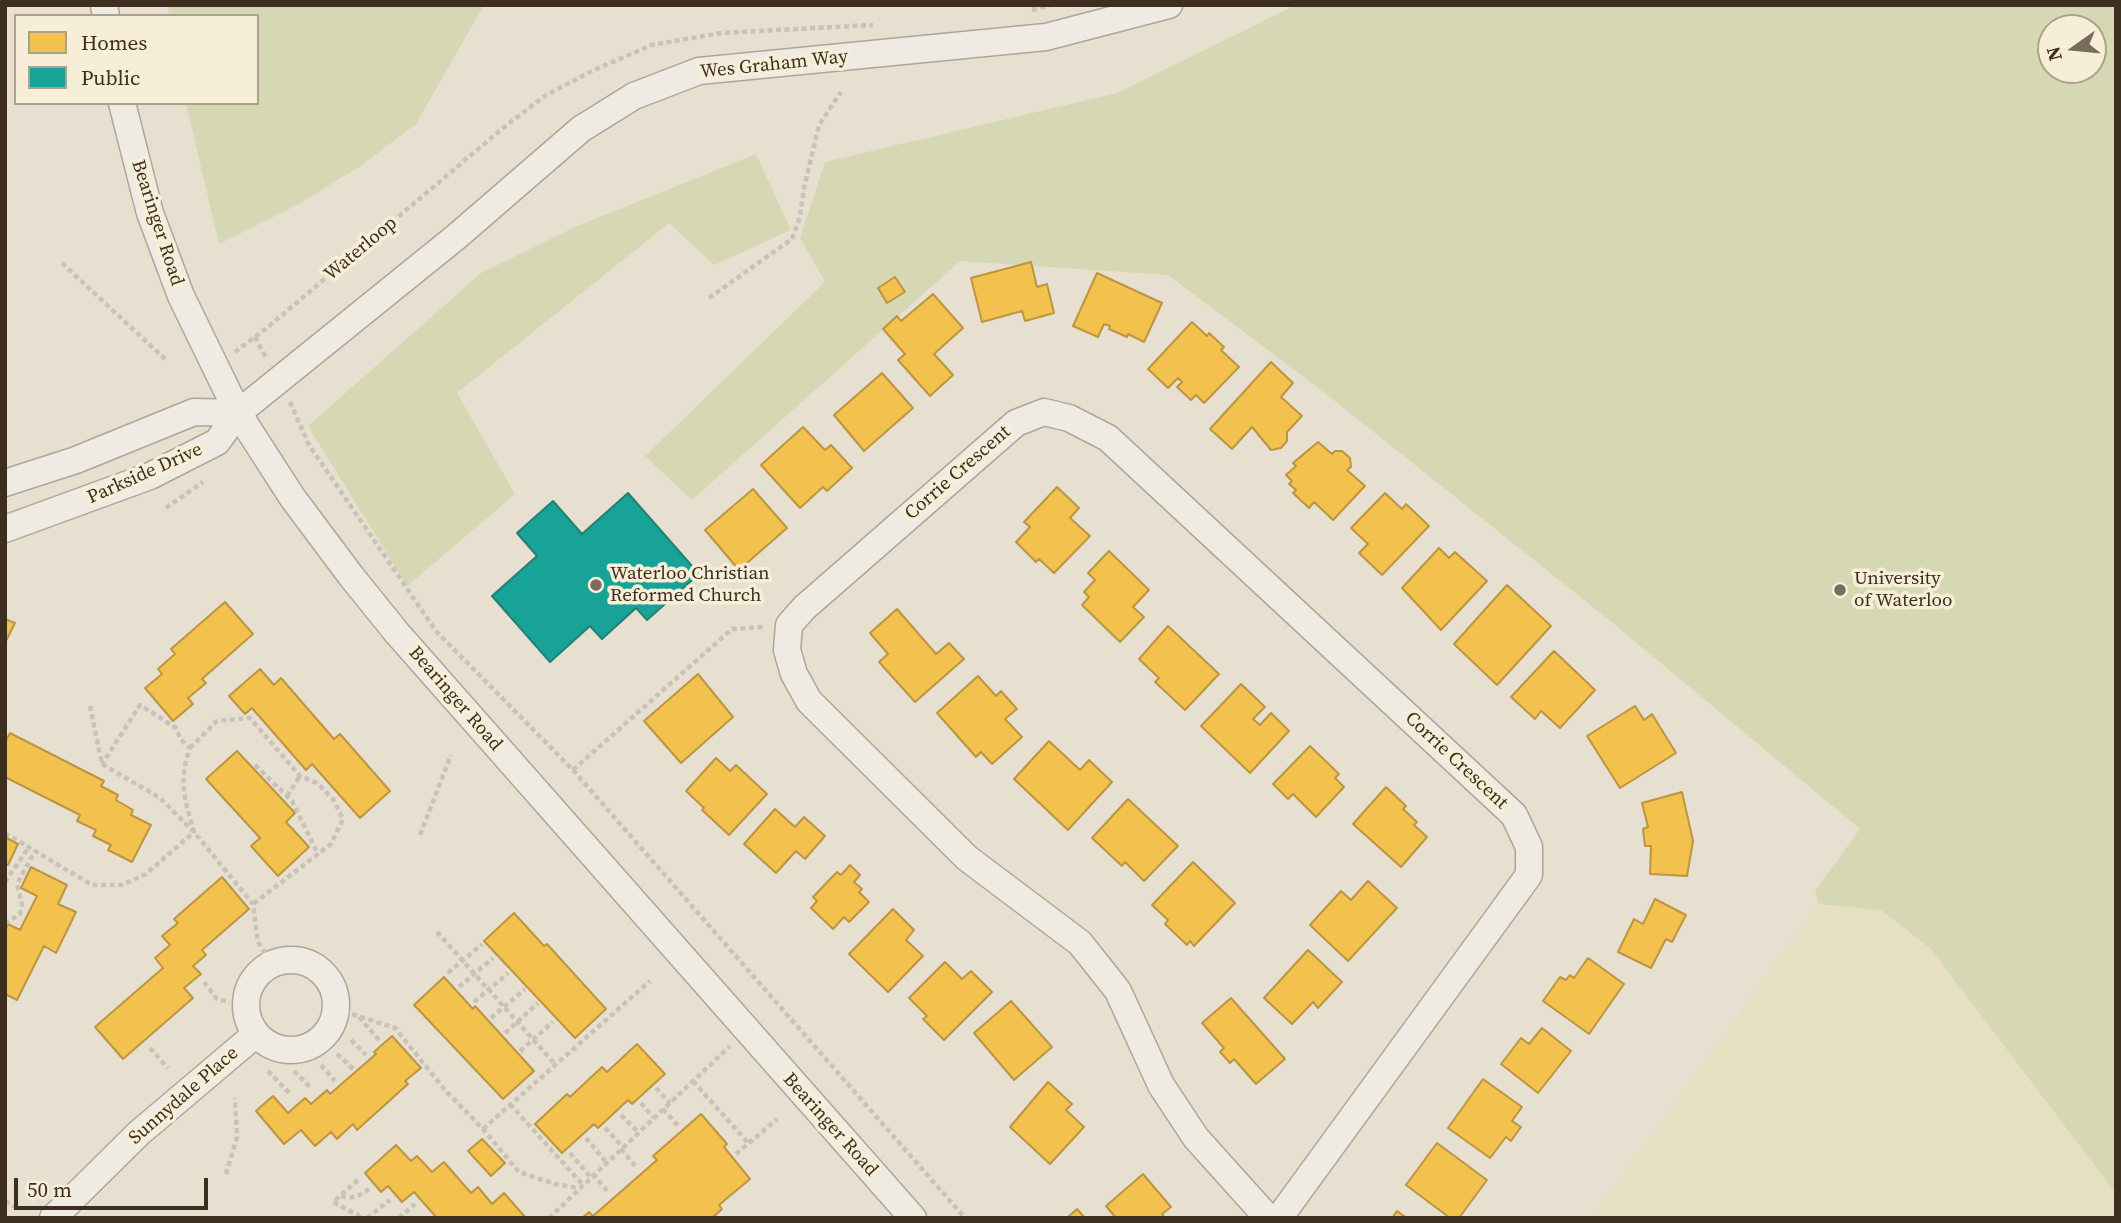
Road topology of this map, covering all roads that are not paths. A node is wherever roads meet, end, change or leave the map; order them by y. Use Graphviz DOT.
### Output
graph roads {
  1 [pos="1169,5"];
  2 [pos="1104,14"];
  3 [pos="123,105"];
  4 [pos="238,413"];
  5 [pos="5,483"];
  6 [pos="5,529"];
  7 [pos="256,1034"];
  8 [pos="53,1218"];
  9 [pos="913,1218"];
  10 [pos="1268,1218"];
  11 [pos="1279,1218"];
  1 -- 2 [label="street, Wes Graham Way"];
  2 -- 4 [label="street, Wes Graham Way"];
  3 -- 4 [label="street, Bearinger Road"];
  4 -- 5 [label="street, Parkside Drive"];
  4 -- 6 [label="street, Parkside Drive"];
  4 -- 9 [label="street, Bearinger Road"];
  7 -- 7 [label="street, Sunnydale Place"];
  7 -- 8 [label="street, Sunnydale Place"];
  10 -- 11 [label="street, Corrie Crescent"];
}
